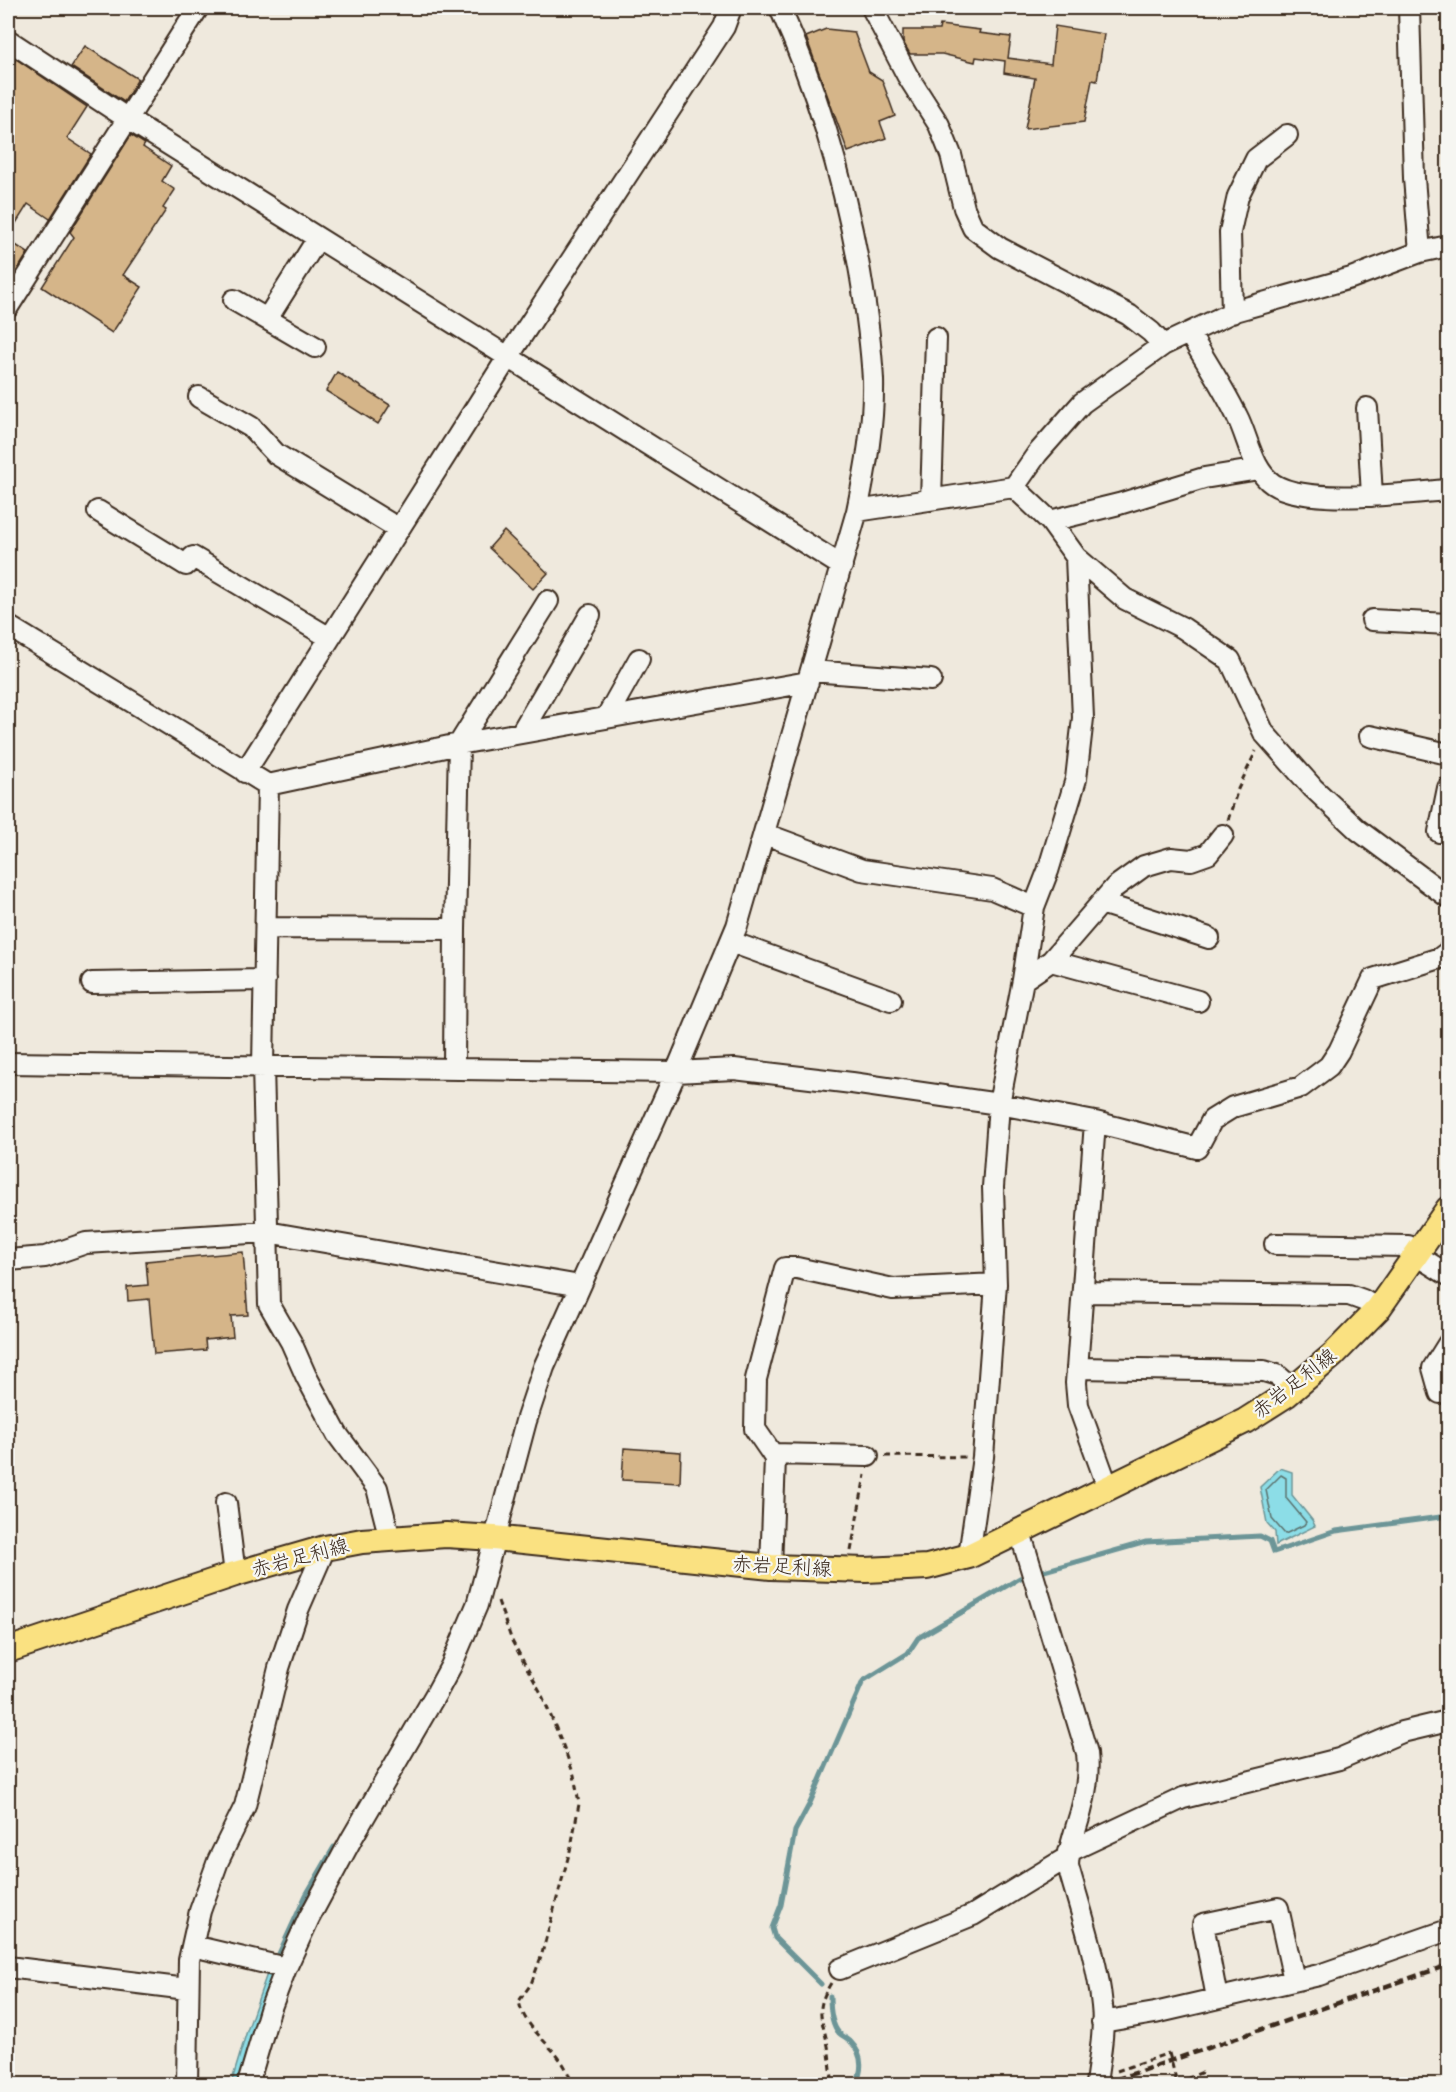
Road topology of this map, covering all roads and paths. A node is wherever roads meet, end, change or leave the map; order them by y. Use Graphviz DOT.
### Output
graph roads {
  1 [pos="198,8"];
  2 [pos="731,8"];
  3 [pos="780,8"];
  4 [pos="872,8"];
  5 [pos="1409,8"];
  6 [pos="8,40"];
  7 [pos="128,118"];
  8 [pos="1287,135"];
  9 [pos="318,238"];
  10 [pos="1449,246"];
  11 [pos="1420,252"];
  12 [pos="234,300"];
  13 [pos="8,307"];
  14 [pos="1232,313"];
  15 [pos="267,319"];
  16 [pos="1189,333"];
  17 [pos="936,338"];
  18 [pos="1163,345"];
  19 [pos="315,347"];
  20 [pos="508,357"];
  21 [pos="198,395"];
  22 [pos="1367,408"];
  23 [pos="1259,469"];
  24 [pos="1014,487"];
  25 [pos="1449,490"];
  26 [pos="1372,496"];
  27 [pos="931,500"];
  28 [pos="98,511"];
  29 [pos="857,511"];
  30 [pos="1050,521"];
  31 [pos="399,529"];
  32 [pos="1076,557"];
  33 [pos="842,566"];
  34 [pos="548,601"];
  35 [pos="590,615"];
  36 [pos="1372,620"];
  37 [pos="1449,624"];
  38 [pos="8,626"];
  39 [pos="330,638"];
  40 [pos="639,659"];
  41 [pos="810,677"];
  42 [pos="931,680"];
  43 [pos="606,718"];
  44 [pos="521,733"];
  45 [pos="1264,733"];
  46 [pos="1370,736"];
  47 [pos="459,744"];
  48 [pos="1449,754"];
  49 [pos="245,772"];
  50 [pos="268,785"];
  51 [pos="1449,788"];
  52 [pos="1439,832"];
  53 [pos="765,834"];
  54 [pos="1223,835"];
  55 [pos="1449,897"];
  56 [pos="1101,903"];
  57 [pos="1034,907"];
  58 [pos="266,928"];
  59 [pos="455,929"];
  60 [pos="1209,938"];
  61 [pos="730,942"];
  62 [pos="1449,952"];
  63 [pos="1051,961"];
  64 [pos="265,980"];
  65 [pos="1023,980"];
  66 [pos="92,983"];
  67 [pos="891,1000"];
  68 [pos="1198,1001"];
  69 [pos="8,1064"];
  70 [pos="263,1066"];
  71 [pos="454,1069"];
  72 [pos="676,1072"];
  73 [pos="999,1104"];
  74 [pos="1095,1122"];
  75 [pos="1449,1209"];
  76 [pos="267,1232"];
  77 [pos="1275,1244"];
  78 [pos="1416,1256"];
  79 [pos="8,1260"];
  80 [pos="1449,1275"];
  81 [pos="996,1284"];
  82 [pos="580,1286"];
  83 [pos="1083,1292"];
  84 [pos="1378,1309"];
  85 [pos="1449,1344"];
  86 [pos="1077,1368"];
  87 [pos="1293,1389"];
  88 [pos="1449,1393"];
  89 [pos="772,1454"];
  90 [pos="868,1456"];
  91 [pos="982,1457"];
  92 [pos="1108,1488"];
  93 [pos="226,1503"];
  94 [pos="1020,1532"];
  95 [pos="494,1538"];
  96 [pos="390,1539"];
  97 [pos="325,1548"];
  98 [pos="969,1556"];
  99 [pos="771,1567"];
  100 [pos="848,1569"];
  101 [pos="236,1574"];
  102 [pos="483,1585"];
  103 [pos="8,1650"];
  104 [pos="1449,1721"];
  105 [pos="1068,1854"];
  106 [pos="1449,1930"];
  107 [pos="193,1946"];
  108 [pos="8,1967"];
  109 [pos="286,1968"];
  110 [pos="840,1969"];
  111 [pos="1294,1980"];
  112 [pos="187,1989"];
  113 [pos="1217,1998"];
  114 [pos="1102,2022"];
  115 [pos="1205,2071"];
  116 [pos="1115,2072"];
  117 [pos="1145,2081"];
  118 [pos="188,2085"];
  119 [pos="248,2085"];
  120 [pos="571,2085"];
  121 [pos="832,2085"];
  122 [pos="1096,2085"];
  123 [pos="1140,2085"];
  1 -- 7 [label="street"];
  2 -- 20 [label="street"];
  3 -- 29 [label="street"];
  4 -- 18 [label="street"];
  5 -- 11 [label="street"];
  6 -- 7 [label="street"];
  7 -- 9 [label="street"];
  7 -- 13 [label="street"];
  8 -- 14 [label="street"];
  9 -- 15 [label="street"];
  9 -- 20 [label="street"];
  10 -- 11 [label="street"];
  11 -- 14 [label="street"];
  12 -- 15 [label="street"];
  14 -- 16 [label="street"];
  15 -- 19 [label="street"];
  16 -- 18 [label="street"];
  16 -- 23 [label="street"];
  17 -- 27 [label="street"];
  18 -- 24 [label="street"];
  20 -- 31 [label="street"];
  20 -- 33 [label="street"];
  21 -- 31 [label="street"];
  22 -- 26 [label="street"];
  23 -- 26 [label="street"];
  23 -- 30 [label="street"];
  24 -- 27 [label="street"];
  24 -- 30 [label="street"];
  25 -- 26 [label="street"];
  27 -- 29 [label="street"];
  28 -- 39 [label="street"];
  29 -- 33 [label="street"];
  30 -- 32 [label="street"];
  31 -- 39 [label="street"];
  32 -- 45 [label="street"];
  32 -- 57 [label="street"];
  33 -- 41 [label="street"];
  34 -- 47 [label="street"];
  35 -- 44 [label="street"];
  36 -- 37 [label="street"];
  38 -- 49 [label="street"];
  39 -- 49 [label="street"];
  40 -- 43 [label="street"];
  41 -- 42 [label="street"];
  41 -- 43 [label="street"];
  41 -- 53 [label="street"];
  43 -- 44 [label="street"];
  44 -- 47 [label="street"];
  45 -- 54 [label="path"];
  45 -- 55 [label="street"];
  46 -- 48 [label="street"];
  47 -- 50 [label="street"];
  47 -- 59 [label="street"];
  49 -- 50 [label="street"];
  50 -- 58 [label="street"];
  51 -- 52 [label="street"];
  53 -- 57 [label="street"];
  53 -- 61 [label="street"];
  54 -- 56 [label="street"];
  56 -- 60 [label="street"];
  56 -- 63 [label="street"];
  57 -- 65 [label="street"];
  58 -- 59 [label="street"];
  58 -- 64 [label="street"];
  59 -- 71 [label="street"];
  61 -- 67 [label="street"];
  61 -- 72 [label="street"];
  62 -- 74 [label="street"];
  63 -- 65 [label="street"];
  63 -- 68 [label="street"];
  64 -- 66 [label="street"];
  64 -- 70 [label="street"];
  65 -- 73 [label="street"];
  69 -- 70 [label="street"];
  70 -- 71 [label="street"];
  70 -- 76 [label="street"];
  71 -- 72 [label="street"];
  72 -- 73 [label="street"];
  72 -- 82 [label="street"];
  73 -- 74 [label="street"];
  73 -- 81 [label="street"];
  74 -- 83 [label="street"];
  75 -- 78 [label="main road, 赤岩足利線"];
  76 -- 79 [label="street"];
  76 -- 82 [label="street"];
  76 -- 96 [label="street"];
  77 -- 78 [label="street"];
  78 -- 80 [label="street"];
  78 -- 84 [label="main road, 赤岩足利線"];
  81 -- 89 [label="street"];
  81 -- 91 [label="street"];
  82 -- 95 [label="street"];
  83 -- 84 [label="street"];
  83 -- 86 [label="street"];
  84 -- 87 [label="main road, 赤岩足利線"];
  85 -- 88 [label="street"];
  86 -- 87 [label="street"];
  86 -- 92 [label="street"];
  87 -- 92 [label="main road, 赤岩足利線"];
  89 -- 90 [label="street"];
  89 -- 99 [label="street"];
  90 -- 91 [label="path"];
  90 -- 100 [label="path"];
  91 -- 98 [label="street"];
  92 -- 94 [label="main road, 赤岩足利線"];
  93 -- 101 [label="street"];
  94 -- 98 [label="main road, 赤岩足利線"];
  94 -- 105 [label="street"];
  95 -- 96 [label="main road, 赤岩足利線"];
  95 -- 99 [label="main road, 赤岩足利線"];
  95 -- 102 [label="street"];
  96 -- 97 [label="main road, 赤岩足利線"];
  97 -- 101 [label="main road, 赤岩足利線"];
  97 -- 107 [label="street"];
  98 -- 100 [label="main road, 赤岩足利線"];
  99 -- 100 [label="main road, 赤岩足利線"];
  101 -- 103 [label="main road, 赤岩足利線"];
  102 -- 109 [label="street"];
  102 -- 120 [label="path"];
  104 -- 105 [label="street"];
  105 -- 110 [label="street"];
  105 -- 114 [label="street"];
  106 -- 111 [label="street"];
  107 -- 109 [label="street"];
  107 -- 112 [label="street"];
  108 -- 112 [label="street"];
  109 -- 119 [label="street"];
  110 -- 121 [label="path"];
  111 -- 113 [label="street"];
  111 -- 113 [label="street"];
  112 -- 118 [label="street"];
  113 -- 114 [label="street"];
  114 -- 122 [label="street"];
  115 -- 116 [label="path, bridge"];
  117 -- 123 [label="path"];
}
